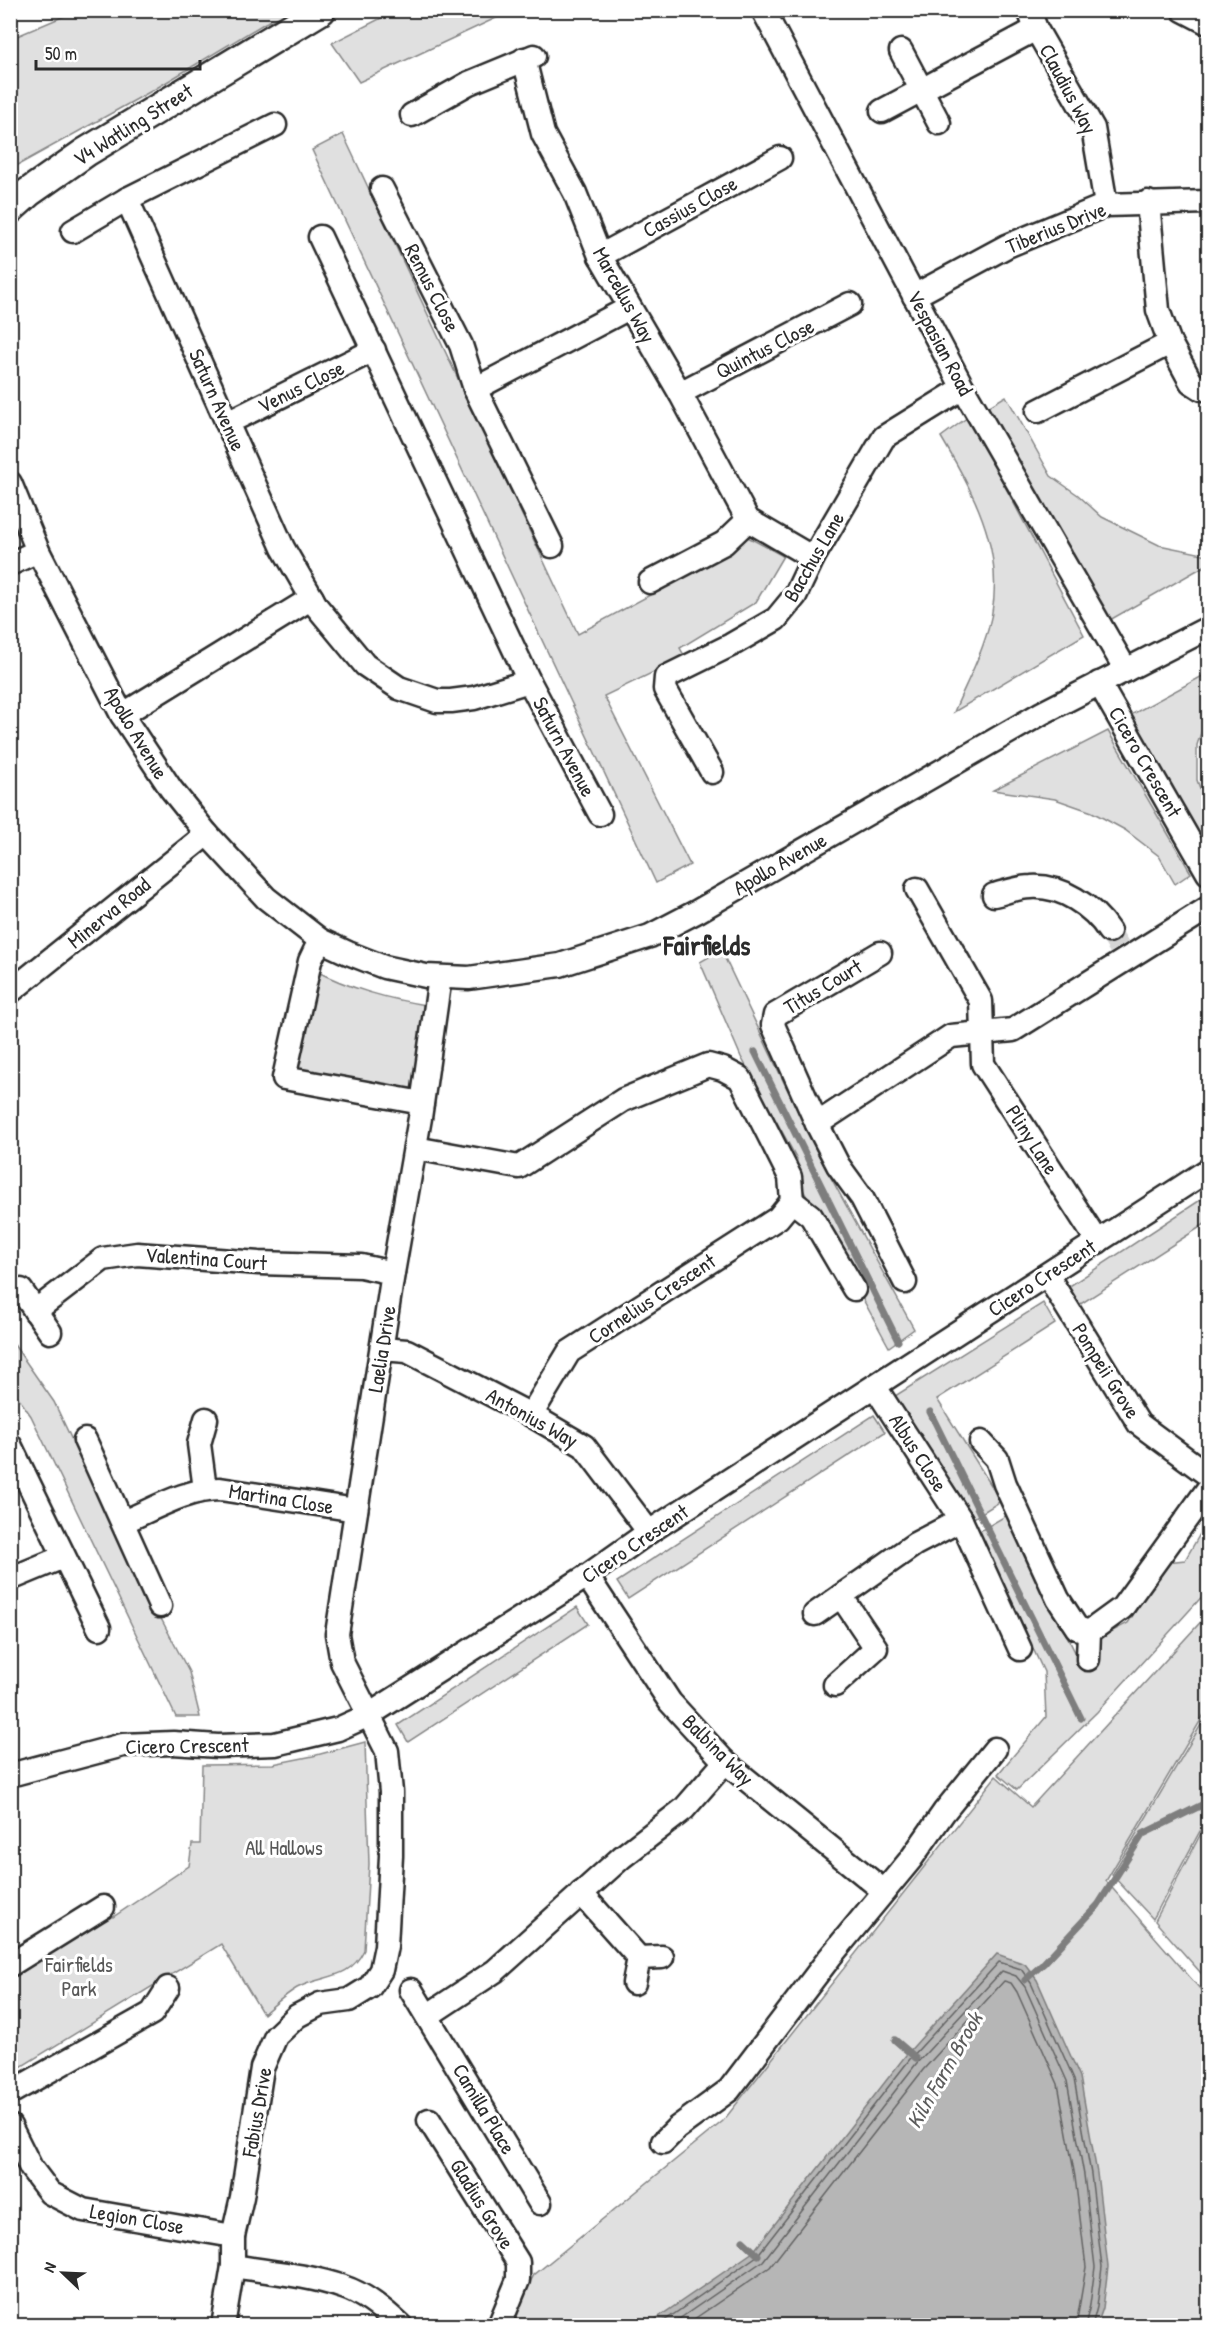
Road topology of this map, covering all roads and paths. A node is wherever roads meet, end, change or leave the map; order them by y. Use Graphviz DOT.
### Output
graph roads {
  1 [pos="321,10"];
  2 [pos="763,10"];
  3 [pos="1185,11"];
  4 [pos="1033,20"];
  5 [pos="1209,23"];
  6 [pos="901,51"];
  7 [pos="922,90"];
  8 [pos="882,111"];
  9 [pos="412,115"];
  10 [pos="939,123"];
  11 [pos="274,126"];
  12 [pos="780,158"];
  13 [pos="382,189"];
  14 [pos="127,199"];
  15 [pos="1148,202"];
  16 [pos="1209,202"];
  17 [pos="1106,205"];
  18 [pos="10,209"];
  19 [pos="73,231"];
  20 [pos="320,237"];
  21 [pos="600,256"];
  22 [pos="914,296"];
  23 [pos="850,304"];
  24 [pos="629,308"];
  25 [pos="1170,343"];
  26 [pos="374,351"];
  27 [pos="963,387"];
  28 [pos="476,389"];
  29 [pos="1209,390"];
  30 [pos="680,393"];
  31 [pos="1038,411"];
  32 [pos="227,423"];
  33 [pos="10,483"];
  34 [pos="748,520"];
  35 [pos="552,546"];
  36 [pos="38,551"];
  37 [pos="813,558"];
  38 [pos="10,564"];
  39 [pos="650,582"];
  40 [pos="312,598"];
  41 [pos="1209,628"];
  42 [pos="1126,670"];
  43 [pos="529,681"];
  44 [pos="1100,683"];
  45 [pos="122,716"];
  46 [pos="712,772"];
  47 [pos="600,814"];
  48 [pos="207,834"];
  49 [pos="1209,873"];
  50 [pos="917,889"];
  51 [pos="994,895"];
  52 [pos="1209,908"];
  53 [pos="320,940"];
  54 [pos="1118,945"];
  55 [pos="880,953"];
  56 [pos="440,977"];
  57 [pos="10,992"];
  58 [pos="982,1034"];
  59 [pos="422,1103"];
  60 [pos="817,1125"];
  61 [pos="415,1148"];
  62 [pos="1209,1170"];
  63 [pos="792,1201"];
  64 [pos="1098,1242"];
  65 [pos="393,1273"];
  66 [pos="1047,1275"];
  67 [pos="905,1282"];
  68 [pos="854,1288"];
  69 [pos="21,1290"];
  70 [pos="35,1311"];
  71 [pos="50,1332"];
  72 [pos="382,1348"];
  73 [pos="875,1387"];
  74 [pos="531,1415"];
  75 [pos="206,1419"];
  76 [pos="85,1440"];
  77 [pos="981,1442"];
  78 [pos="10,1445"];
  79 [pos="1209,1475"];
  80 [pos="205,1489"];
  81 [pos="1209,1490"];
  82 [pos="356,1510"];
  83 [pos="961,1520"];
  84 [pos="123,1522"];
  85 [pos="649,1532"];
  86 [pos="63,1557"];
  87 [pos="587,1576"];
  88 [pos="10,1579"];
  89 [pos="841,1596"];
  90 [pos="160,1606"];
  91 [pos="815,1614"];
  92 [pos="99,1628"];
  93 [pos="1089,1632"];
  94 [pos="1020,1649"];
  95 [pos="1088,1659"];
  96 [pos="836,1685"];
  97 [pos="369,1715"];
  98 [pos="995,1749"];
  99 [pos="725,1762"];
  100 [pos="10,1775"];
  101 [pos="884,1891"];
  102 [pos="581,1893"];
  103 [pos="103,1906"];
  104 [pos="662,1957"];
  105 [pos="639,1958"];
  106 [pos="10,1965"];
  107 [pos="634,1983"];
  108 [pos="168,1988"];
  109 [pos="411,1990"];
  110 [pos="427,2016"];
  111 [pos="10,2093"];
  112 [pos="429,2120"];
  113 [pos="10,2126"];
  114 [pos="663,2142"];
  115 [pos="540,2203"];
  116 [pos="233,2236"];
  117 [pos="233,2266"];
  118 [pos="223,2325"];
  119 [pos="400,2325"];
  120 [pos="499,2325"];
  1 -- 18 [label="street, V4 Watling Street"];
  2 -- 22 [label="street, Vespasian Road"];
  3 -- 5 [label="street"];
  4 -- 7 [label="street"];
  4 -- 17 [label="street, Claudius Way"];
  6 -- 7 [label="street"];
  7 -- 8 [label="street"];
  7 -- 10 [label="street"];
  9 -- 21 [label="street, Marcellus Way"];
  11 -- 14 [label="street"];
  12 -- 21 [label="street, Cassius Close"];
  13 -- 28 [label="street, Remus Close"];
  14 -- 19 [label="street"];
  14 -- 32 [label="street, Saturn Avenue"];
  15 -- 16 [label="street, Tiberius Drive"];
  15 -- 17 [label="street, Tiberius Drive"];
  15 -- 25 [label="street"];
  17 -- 22 [label="street, Tiberius Drive"];
  20 -- 26 [label="street"];
  21 -- 24 [label="street, Marcellus Way"];
  22 -- 27 [label="street, Vespasian Road"];
  23 -- 30 [label="street, Quintus Close"];
  24 -- 28 [label="street"];
  24 -- 30 [label="street, Marcellus Way"];
  25 -- 29 [label="street"];
  25 -- 31 [label="street"];
  26 -- 32 [label="street, Venus Close"];
  26 -- 43 [label="street, Saturn Avenue"];
  27 -- 37 [label="street, Bacchus Lane"];
  27 -- 42 [label="street, Vespasian Road"];
  28 -- 35 [label="street, Remus Close"];
  30 -- 34 [label="street, Marcellus Way"];
  32 -- 40 [label="street, Saturn Avenue"];
  33 -- 36 [label="street, Apollo Avenue"];
  34 -- 37 [label="street"];
  34 -- 39 [label="street"];
  36 -- 38 [label="street"];
  36 -- 45 [label="street, Apollo Avenue"];
  37 -- 46 [label="street, Bacchus Lane"];
  40 -- 43 [label="street, Saturn Avenue"];
  40 -- 45 [label="street"];
  41 -- 42 [label="street, Apollo Avenue"];
  42 -- 44 [label="street, Apollo Avenue"];
  43 -- 47 [label="street, Saturn Avenue"];
  44 -- 49 [label="street, Cicero Crescent"];
  44 -- 56 [label="street, Apollo Avenue"];
  45 -- 48 [label="street, Apollo Avenue"];
  48 -- 53 [label="street, Apollo Avenue"];
  48 -- 57 [label="street, Minerva Road"];
  50 -- 58 [label="street"];
  51 -- 54 [label="street"];
  52 -- 54 [label="street"];
  53 -- 56 [label="street, Apollo Avenue"];
  53 -- 59 [label="street"];
  54 -- 58 [label="street"];
  55 -- 60 [label="street, Titus Court"];
  56 -- 59 [label="street, Laelia Drive"];
  58 -- 60 [label="street"];
  58 -- 64 [label="street, Pliny Lane"];
  59 -- 61 [label="street, Laelia Drive"];
  60 -- 67 [label="street, Titus Court"];
  61 -- 63 [label="street"];
  61 -- 65 [label="street, Laelia Drive"];
  62 -- 64 [label="street, Cicero Crescent"];
  63 -- 68 [label="street"];
  63 -- 74 [label="street, Cornelius Crescent"];
  64 -- 66 [label="street, Cicero Crescent"];
  65 -- 70 [label="street, Valentina Court"];
  65 -- 72 [label="street, Laelia Drive"];
  66 -- 73 [label="street, Cicero Crescent"];
  66 -- 79 [label="street, Pompeii Grove"];
  69 -- 70 [label="street"];
  70 -- 71 [label="street"];
  72 -- 74 [label="street, Antonius Way"];
  72 -- 82 [label="street, Laelia Drive"];
  73 -- 83 [label="street, Albus Close"];
  73 -- 85 [label="street, Cicero Crescent"];
  74 -- 85 [label="street, Antonius Way"];
  75 -- 80 [label="street, Martina Close"];
  76 -- 84 [label="street"];
  77 -- 93 [label="street"];
  78 -- 86 [label="street"];
  80 -- 82 [label="street, Martina Close"];
  80 -- 84 [label="street, Martina Close"];
  81 -- 93 [label="street"];
  82 -- 97 [label="street, Laelia Drive"];
  83 -- 89 [label="street"];
  83 -- 94 [label="street, Albus Close"];
  84 -- 90 [label="street"];
  85 -- 87 [label="street, Cicero Crescent"];
  86 -- 88 [label="street"];
  86 -- 92 [label="street"];
  87 -- 97 [label="street, Cicero Crescent"];
  87 -- 99 [label="street, Balbina Way"];
  89 -- 91 [label="street"];
  89 -- 96 [label="street"];
  93 -- 95 [label="street"];
  97 -- 100 [label="street, Cicero Crescent"];
  97 -- 116 [label="street, Fabius Drive"];
  98 -- 101 [label="street"];
  99 -- 101 [label="street, Balbina Way"];
  99 -- 102 [label="street"];
  101 -- 114 [label="street"];
  102 -- 105 [label="street"];
  102 -- 110 [label="street"];
  103 -- 106 [label="street"];
  104 -- 105 [label="street"];
  105 -- 107 [label="street"];
  108 -- 111 [label="street"];
  109 -- 110 [label="street, Camilla Place"];
  110 -- 115 [label="street, Camilla Place"];
  112 -- 120 [label="street, Gladius Grove"];
  113 -- 116 [label="street, Legion Close"];
  116 -- 117 [label="street, Fabius Drive"];
  117 -- 118 [label="street, Fabius Drive"];
  117 -- 119 [label="street"];
}
